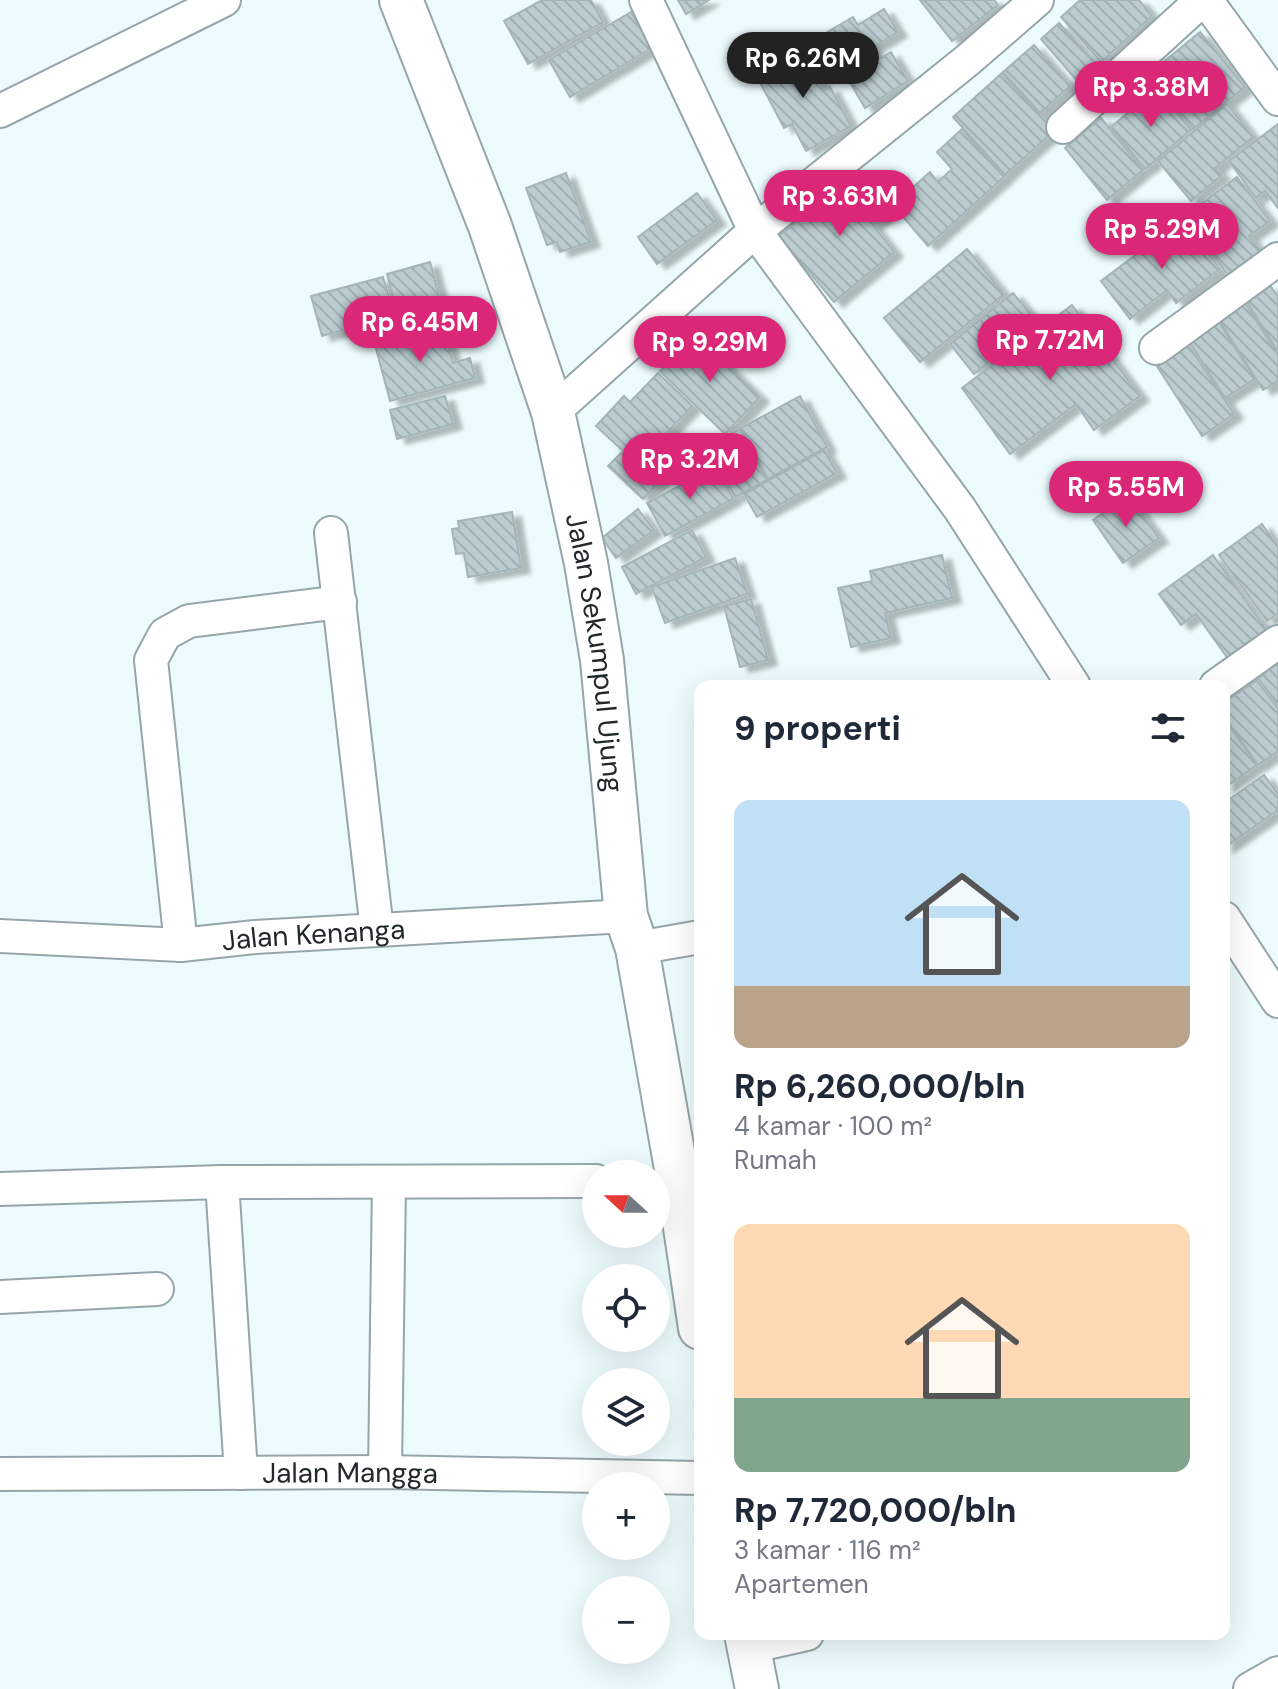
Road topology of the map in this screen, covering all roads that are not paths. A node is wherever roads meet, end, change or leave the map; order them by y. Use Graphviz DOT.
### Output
graph roads {
  1 [pos="224,0"];
  2 [pos="401,0"];
  3 [pos="646,0"];
  4 [pos="1037,0"];
  5 [pos="1204,0"];
  6 [pos="1278,99"];
  7 [pos="0,111"];
  8 [pos="1063,127"];
  9 [pos="755,231"];
  10 [pos="1278,259"];
  11 [pos="1156,348"];
  12 [pos="553,412"];
  13 [pos="331,533"];
  14 [pos="340,602"];
  15 [pos="1278,642"];
  16 [pos="1070,680"];
  17 [pos="1224,680"];
  18 [pos="1230,927"];
  19 [pos="377,930"];
  20 [pos="631,932"];
  21 [pos="0,936"];
  22 [pos="694,937"];
  23 [pos="181,945"];
  24 [pos="1277,997"];
  25 [pos="664,1160"];
  26 [pos="582,1181"];
  27 [pos="222,1182"];
  28 [pos="389,1182"];
  29 [pos="0,1189"];
  30 [pos="670,1193"];
  31 [pos="157,1289"];
  32 [pos="0,1297"];
  33 [pos="694,1301"];
  34 [pos="385,1472"];
  35 [pos="241,1473"];
  36 [pos="0,1474"];
  37 [pos="694,1478"];
  38 [pos="748,1640"];
  39 [pos="1278,1673"];
  40 [pos="757,1689"];
  41 [pos="1250,1689"];
  1 -- 7 [label="street"];
  2 -- 12 [label="main road, Jalan Sekumpul Ujung"];
  3 -- 9 [label="street"];
  4 -- 9 [label="street"];
  5 -- 6 [label="street"];
  5 -- 8 [label="street"];
  9 -- 12 [label="street"];
  9 -- 16 [label="street"];
  10 -- 11 [label="street"];
  12 -- 20 [label="main road, Jalan Sekumpul Ujung"];
  13 -- 14 [label="street"];
  14 -- 19 [label="street"];
  14 -- 23 [label="street"];
  15 -- 17 [label="street"];
  18 -- 24 [label="street"];
  19 -- 20 [label="street, Jalan Kenanga"];
  19 -- 23 [label="street, Jalan Kenanga"];
  20 -- 22 [label="street, Jalan Kenanga"];
  20 -- 25 [label="main road, Jalan Sekumpul Ujung"];
  21 -- 23 [label="street, Jalan Kenanga"];
  26 -- 28 [label="street"];
  27 -- 28 [label="street"];
  27 -- 29 [label="street"];
  27 -- 35 [label="street"];
  28 -- 34 [label="street"];
  30 -- 33 [label="main road, Jalan Sekumpul Ujung"];
  31 -- 32 [label="street"];
  34 -- 35 [label="street, Jalan Mangga"];
  34 -- 37 [label="street, Jalan Mangga"];
  35 -- 36 [label="street, Jalan Mangga"];
  38 -- 40 [label="main road"];
  39 -- 41 [label="street"];
}
